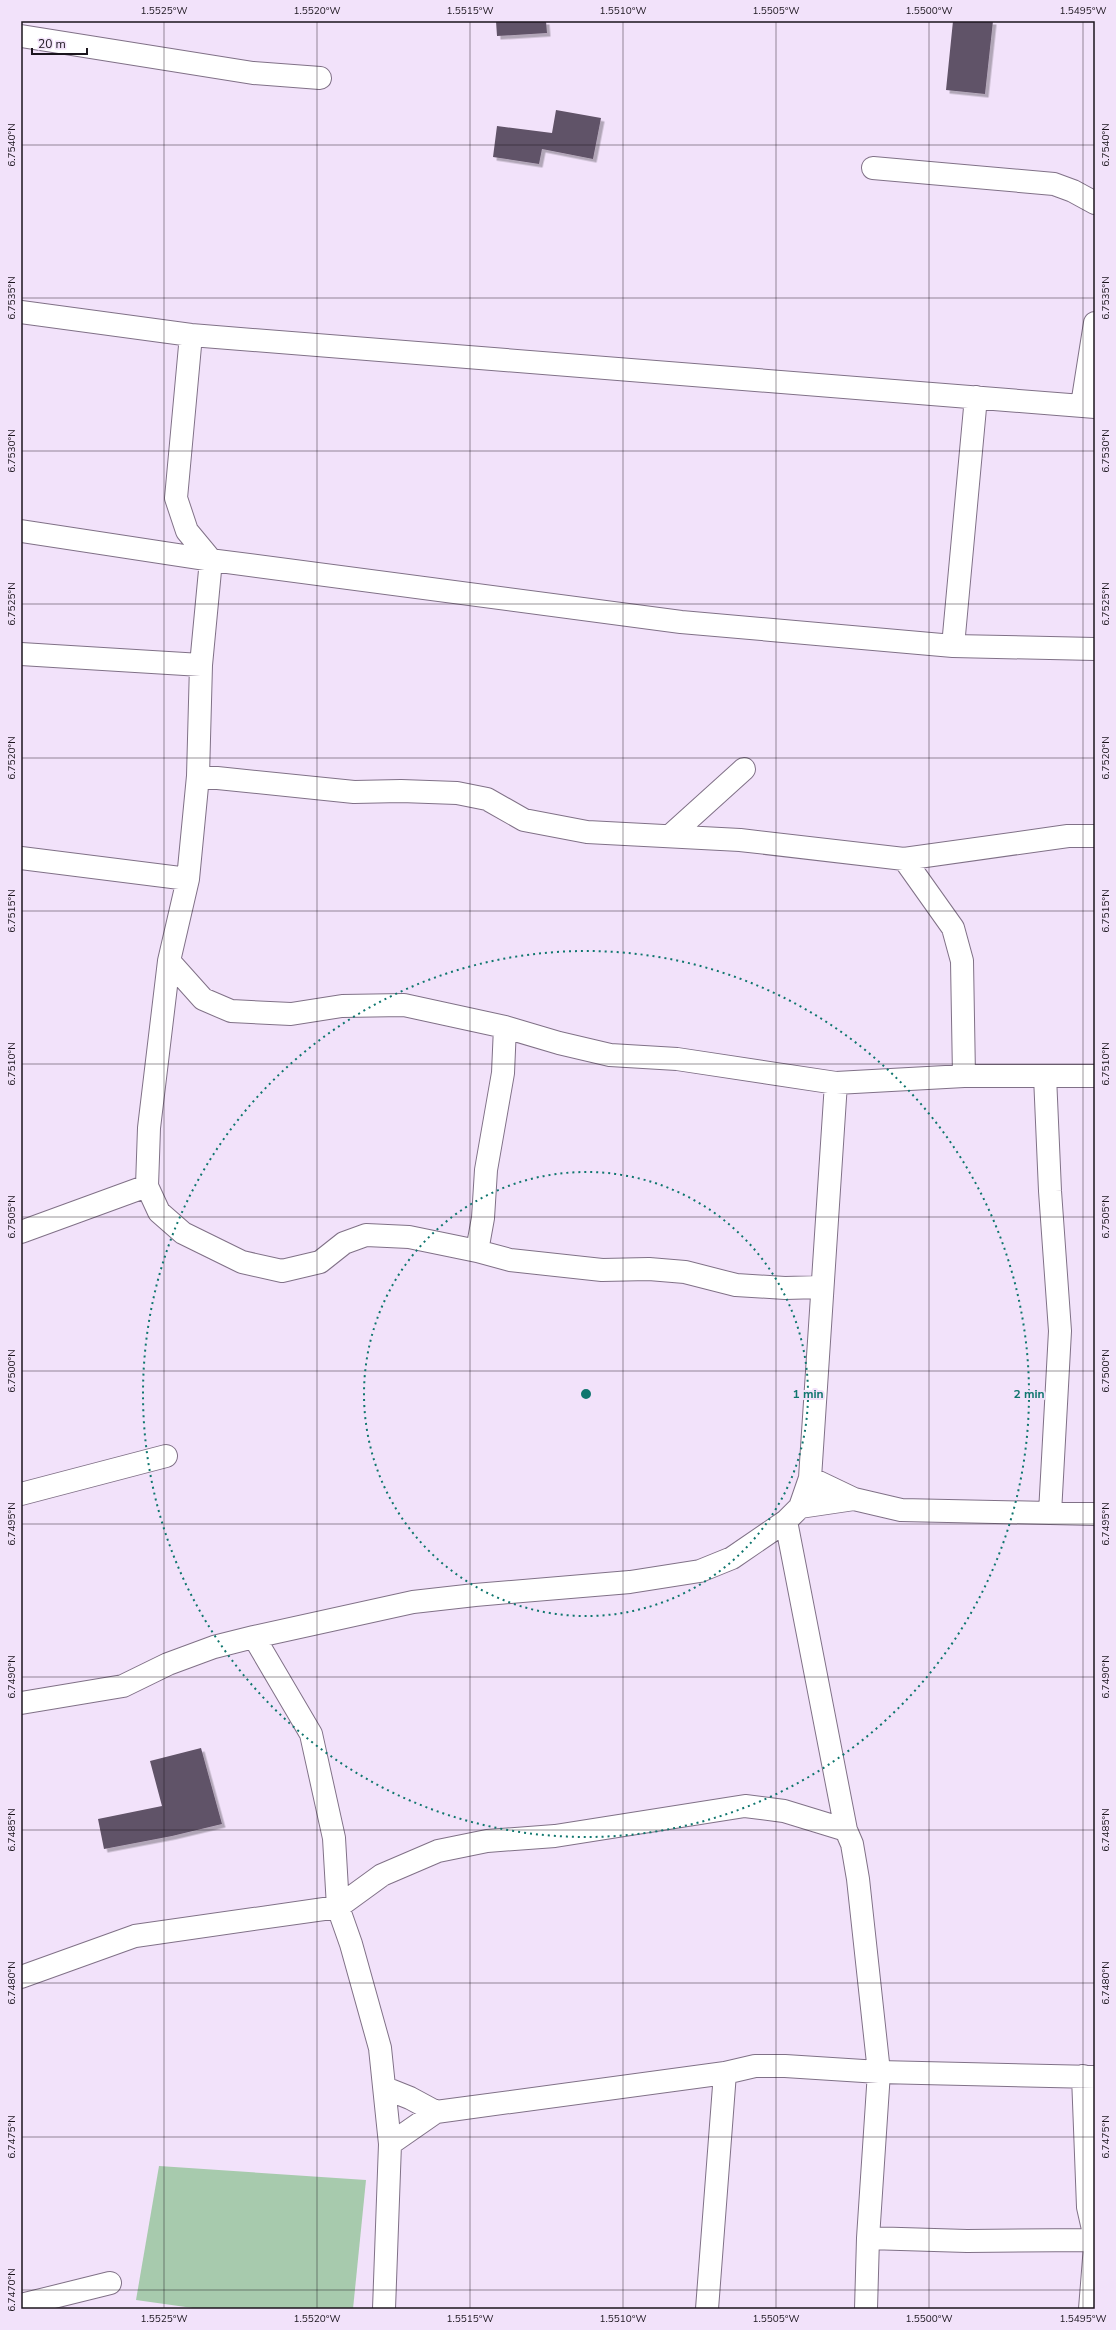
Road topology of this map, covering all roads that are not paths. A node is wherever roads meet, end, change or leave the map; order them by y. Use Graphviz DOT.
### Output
graph roads {
  1 [pos="21,36"];
  2 [pos="320,78"];
  3 [pos="873,168"];
  4 [pos="1095,203"];
  5 [pos="21,312"];
  6 [pos="1095,323"];
  7 [pos="191,335"];
  8 [pos="976,397"];
  9 [pos="1089,406"];
  10 [pos="21,531"];
  11 [pos="211,560"];
  12 [pos="953,646"];
  13 [pos="1095,649"];
  14 [pos="21,654"];
  15 [pos="201,665"];
  16 [pos="744,769"];
  17 [pos="198,776"];
  18 [pos="671,835"];
  19 [pos="1095,836"];
  20 [pos="21,858"];
  21 [pos="904,858"];
  22 [pos="188,879"];
  23 [pos="169,961"];
  24 [pos="505,1027"];
  25 [pos="964,1076"];
  26 [pos="1045,1076"];
  27 [pos="1095,1076"];
  28 [pos="836,1083"];
  29 [pos="147,1186"];
  30 [pos="21,1232"];
  31 [pos="477,1251"];
  32 [pos="821,1287"];
  33 [pos="166,1456"];
  34 [pos="810,1478"];
  35 [pos="21,1494"];
  36 [pos="854,1499"];
  37 [pos="1050,1513"];
  38 [pos="793,1514"];
  39 [pos="1095,1514"];
  40 [pos="254,1638"];
  41 [pos="21,1703"];
  42 [pos="846,1830"];
  43 [pos="338,1907"];
  44 [pos="21,1977"];
  45 [pos="879,2072"];
  46 [pos="725,2073"];
  47 [pos="1089,2077"];
  48 [pos="385,2088"];
  49 [pos="436,2112"];
  50 [pos="390,2144"];
  51 [pos="1092,2207"];
  52 [pos="868,2238"];
  53 [pos="1095,2239"];
  54 [pos="1095,2246"];
  55 [pos="110,2283"];
  56 [pos="21,2305"];
  57 [pos="384,2309"];
  58 [pos="707,2309"];
  59 [pos="866,2309"];
  60 [pos="1090,2309"];
  1 -- 2 [label="street"];
  3 -- 4 [label="street"];
  5 -- 7 [label="street"];
  6 -- 9 [label="street"];
  7 -- 8 [label="street"];
  7 -- 11 [label="street"];
  8 -- 9 [label="street"];
  8 -- 12 [label="street"];
  10 -- 11 [label="street"];
  11 -- 12 [label="street"];
  11 -- 15 [label="street"];
  12 -- 13 [label="street"];
  14 -- 15 [label="street"];
  15 -- 17 [label="street"];
  16 -- 18 [label="street"];
  17 -- 18 [label="street"];
  17 -- 22 [label="street"];
  18 -- 21 [label="street"];
  19 -- 21 [label="street"];
  20 -- 22 [label="street"];
  21 -- 25 [label="street"];
  22 -- 23 [label="street"];
  23 -- 24 [label="street"];
  23 -- 29 [label="street"];
  24 -- 28 [label="street"];
  24 -- 31 [label="street"];
  25 -- 26 [label="street"];
  25 -- 28 [label="street"];
  26 -- 27 [label="street"];
  26 -- 37 [label="street"];
  28 -- 32 [label="street"];
  29 -- 30 [label="street"];
  29 -- 31 [label="street"];
  31 -- 32 [label="street"];
  32 -- 34 [label="street"];
  33 -- 35 [label="street"];
  34 -- 36 [label="street"];
  34 -- 38 [label="street"];
  36 -- 37 [label="street"];
  36 -- 38 [label="street"];
  37 -- 39 [label="street"];
  38 -- 40 [label="street"];
  38 -- 42 [label="street"];
  40 -- 41 [label="street"];
  40 -- 43 [label="street"];
  42 -- 43 [label="street"];
  42 -- 45 [label="street"];
  43 -- 44 [label="street"];
  43 -- 48 [label="street"];
  45 -- 46 [label="street"];
  45 -- 47 [label="street"];
  45 -- 52 [label="street"];
  46 -- 49 [label="street"];
  46 -- 58 [label="street"];
  47 -- 51 [label="street"];
  48 -- 49 [label="street"];
  48 -- 50 [label="street"];
  49 -- 50 [label="street"];
  50 -- 57 [label="street"];
  51 -- 53 [label="street"];
  52 -- 53 [label="street"];
  52 -- 59 [label="street"];
  54 -- 60 [label="street"];
  55 -- 56 [label="street"];
}
